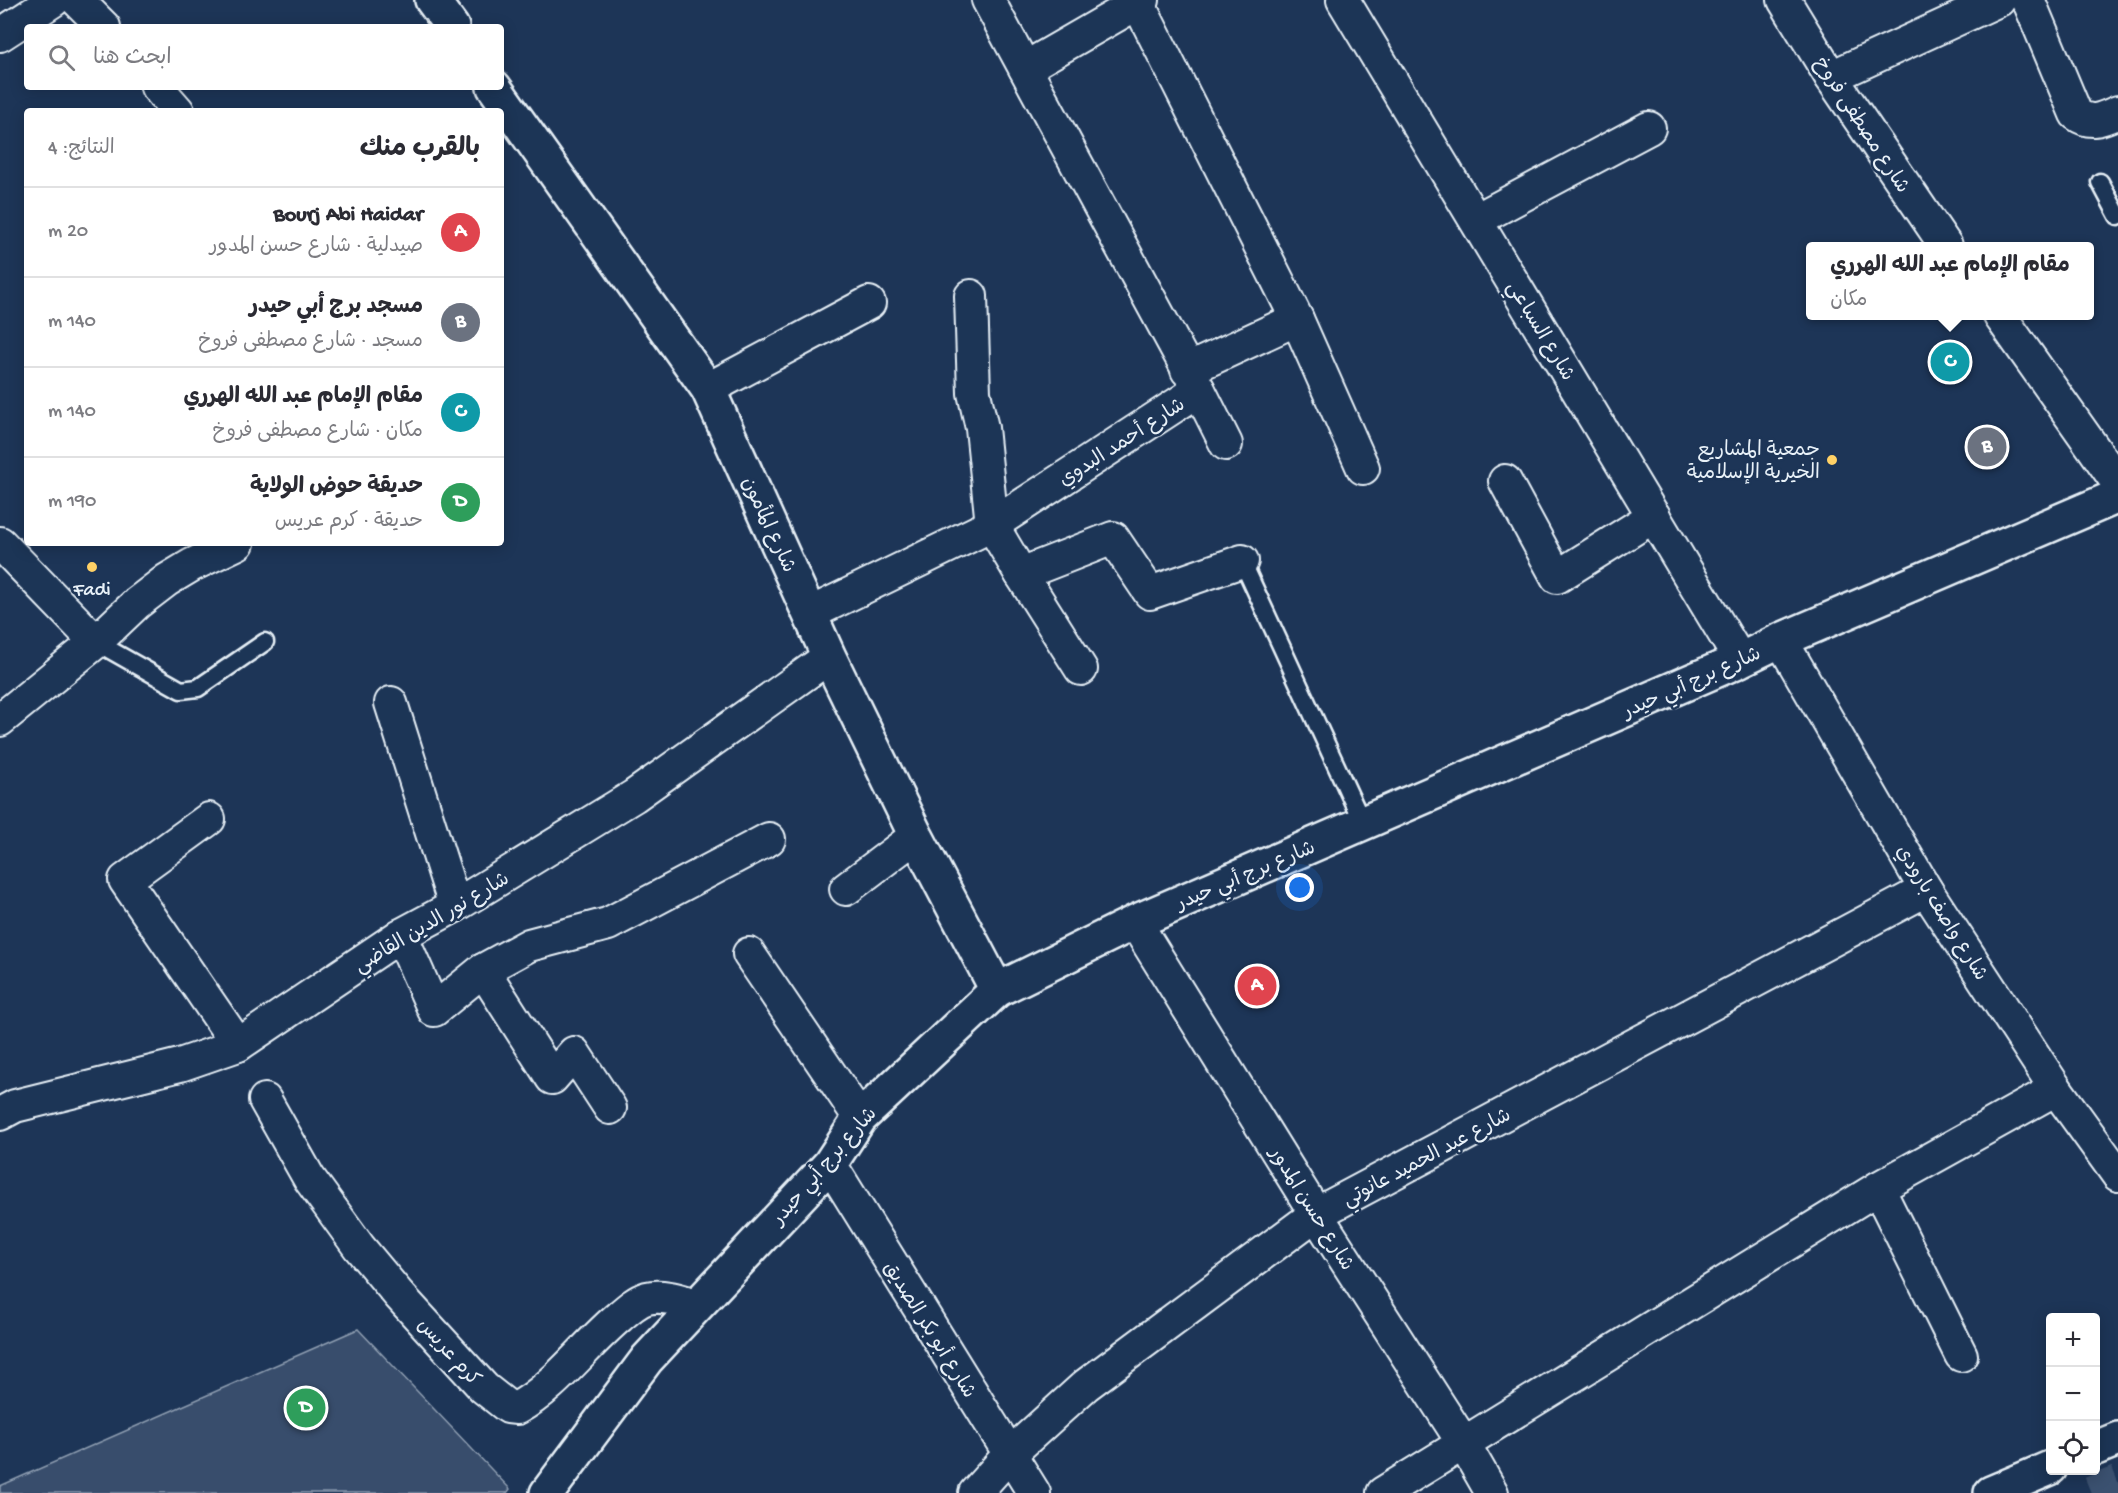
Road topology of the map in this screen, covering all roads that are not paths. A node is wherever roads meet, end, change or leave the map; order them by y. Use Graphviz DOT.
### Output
graph roads {
  1 [pos="54,0"];
  2 [pos="77,0"];
  3 [pos="432,0"];
  4 [pos="988,0"];
  5 [pos="1343,0"];
  6 [pos="1784,0"];
  7 [pos="1999,0"];
  8 [pos="2027,0"];
  9 [pos="1140,1"];
  10 [pos="101,24"];
  11 [pos="450,24"];
  12 [pos="0,35"];
  13 [pos="1025,68"];
  14 [pos="1831,77"];
  15 [pos="160,90"];
  16 [pos="496,90"];
  17 [pos="175,108"];
  18 [pos="2118,112"];
  19 [pos="1649,128"];
  20 [pos="2100,182"];
  21 [pos="2118,216"];
  22 [pos="1476,220"];
  23 [pos="1943,242"];
  24 [pos="971,296"];
  25 [pos="869,303"];
  26 [pos="1297,319"];
  27 [pos="2004,320"];
  28 [pos="1193,380"];
  29 [pos="708,389"];
  30 [pos="1226,444"];
  31 [pos="1363,468"];
  32 [pos="1505,481"];
  33 [pos="2118,483"];
  34 [pos="2118,496"];
  35 [pos="1654,516"];
  36 [pos="992,525"];
  37 [pos="0,543"];
  38 [pos="232,546"];
  39 [pos="1242,561"];
  40 [pos="1021,574"];
  41 [pos="810,613"];
  42 [pos="1781,640"];
  43 [pos="96,642"];
  44 [pos="266,642"];
  45 [pos="829,657"];
  46 [pos="1740,660"];
  47 [pos="1081,669"];
  48 [pos="391,703"];
  49 [pos="0,720"];
  50 [pos="209,819"];
  51 [pos="1363,824"];
  52 [pos="916,836"];
  53 [pos="769,839"];
  54 [pos="846,889"];
  55 [pos="1926,890"];
  56 [pos="455,906"];
  57 [pos="1135,922"];
  58 [pos="401,935"];
  59 [pos="749,954"];
  60 [pos="483,970"];
  61 [pos="997,990"];
  62 [pos="238,1045"];
  63 [pos="2056,1089"];
  64 [pos="265,1100"];
  65 [pos="610,1108"];
  66 [pos="0,1114"];
  67 [pos="860,1118"];
  68 [pos="830,1164"];
  69 [pos="2118,1175"];
  70 [pos="1878,1188"];
  71 [pos="1316,1214"];
  72 [pos="697,1305"];
  73 [pos="1961,1355"];
  74 [pos="2118,1439"];
  75 [pos="1464,1444"];
  76 [pos="2100,1446"];
  77 [pos="1009,1455"];
  78 [pos="2046,1470"];
  79 [pos="547,1493"];
  80 [pos="975,1493"];
  81 [pos="1034,1493"];
  82 [pos="1383,1493"];
  83 [pos="1492,1493"];
  84 [pos="1990,1493"];
  1 -- 12 [label="street"];
  2 -- 10 [label="street"];
  3 -- 11 [label="street"];
  4 -- 13 [label="street, شارع أحمد البدوي"];
  5 -- 22 [label="street, شارع السباعي"];
  6 -- 14 [label="street, شارع مصطفى فروخ"];
  7 -- 14 [label="street"];
  8 -- 18 [label="street"];
  9 -- 13 [label="street"];
  9 -- 26 [label="street"];
  13 -- 28 [label="street, شارع أحمد البدوي"];
  14 -- 23 [label="street, شارع مصطفى فروخ"];
  15 -- 17 [label="street"];
  16 -- 29 [label="street, شارع المأمون"];
  19 -- 22 [label="street"];
  20 -- 21 [label="lane"];
  22 -- 35 [label="street, شارع السباعي"];
  24 -- 36 [label="street"];
  25 -- 29 [label="street"];
  26 -- 28 [label="street"];
  26 -- 31 [label="street"];
  27 -- 33 [label="street"];
  28 -- 30 [label="street"];
  28 -- 36 [label="street, شارع أحمد البدوي"];
  29 -- 41 [label="street, شارع المأمون"];
  32 -- 35 [label="street"];
  34 -- 42 [label="street, شارع برج أبي حيدر"];
  35 -- 46 [label="street, شارع السباعي"];
  36 -- 40 [label="street"];
  36 -- 41 [label="street, شارع أحمد البدوي"];
  37 -- 43 [label="street"];
  38 -- 43 [label="street"];
  39 -- 40 [label="street"];
  39 -- 51 [label="lane"];
  40 -- 47 [label="street"];
  41 -- 45 [label="street, شارع المأمون"];
  42 -- 46 [label="street, شارع برج أبي حيدر"];
  42 -- 55 [label="street, شارع واصف بارودي"];
  43 -- 44 [label="lane"];
  43 -- 49 [label="street"];
  45 -- 52 [label="street, شارع المأمون"];
  45 -- 56 [label="street, شارع نور الدين القاضي"];
  46 -- 51 [label="street, شارع برج أبي حيدر"];
  48 -- 56 [label="street"];
  50 -- 62 [label="street"];
  51 -- 57 [label="street, شارع برج أبي حيدر"];
  52 -- 54 [label="street"];
  52 -- 61 [label="street, شارع المأمون"];
  53 -- 60 [label="street"];
  55 -- 63 [label="street, شارع واصف بارودي"];
  55 -- 71 [label="street, شارع عبد الحميد عانوتي"];
  56 -- 58 [label="street, شارع نور الدين القاضي"];
  57 -- 61 [label="street, شارع برج أبي حيدر"];
  57 -- 71 [label="street, شارع حسن المدور"];
  58 -- 60 [label="street"];
  58 -- 62 [label="street, شارع نور الدين القاضي"];
  59 -- 67 [label="street"];
  60 -- 65 [label="street"];
  61 -- 67 [label="street, شارع برج أبي حيدر"];
  62 -- 66 [label="street, شارع نور الدين القاضي"];
  63 -- 69 [label="street, شارع واصف بارودي"];
  63 -- 70 [label="street"];
  64 -- 72 [label="street, كرم عريس"];
  67 -- 68 [label="street, شارع برج أبي حيدر"];
  68 -- 72 [label="street, شارع برج أبي حيدر"];
  68 -- 77 [label="street, شارع أبو بكر الصديق"];
  70 -- 73 [label="street"];
  70 -- 75 [label="street"];
  71 -- 75 [label="street, شارع حسن المدور"];
  71 -- 77 [label="street, شارع عبد الحميد عانوتي"];
  72 -- 79 [label="street, شارع برج أبي حيدر"];
  74 -- 76 [label="street"];
  75 -- 82 [label="street"];
  75 -- 83 [label="street, شارع حسن المدور"];
  77 -- 80 [label="street, شارع عبد الحميد عانوتي"];
  77 -- 81 [label="street, شارع أبو بكر الصديق"];
  78 -- 84 [label="street"];
}
